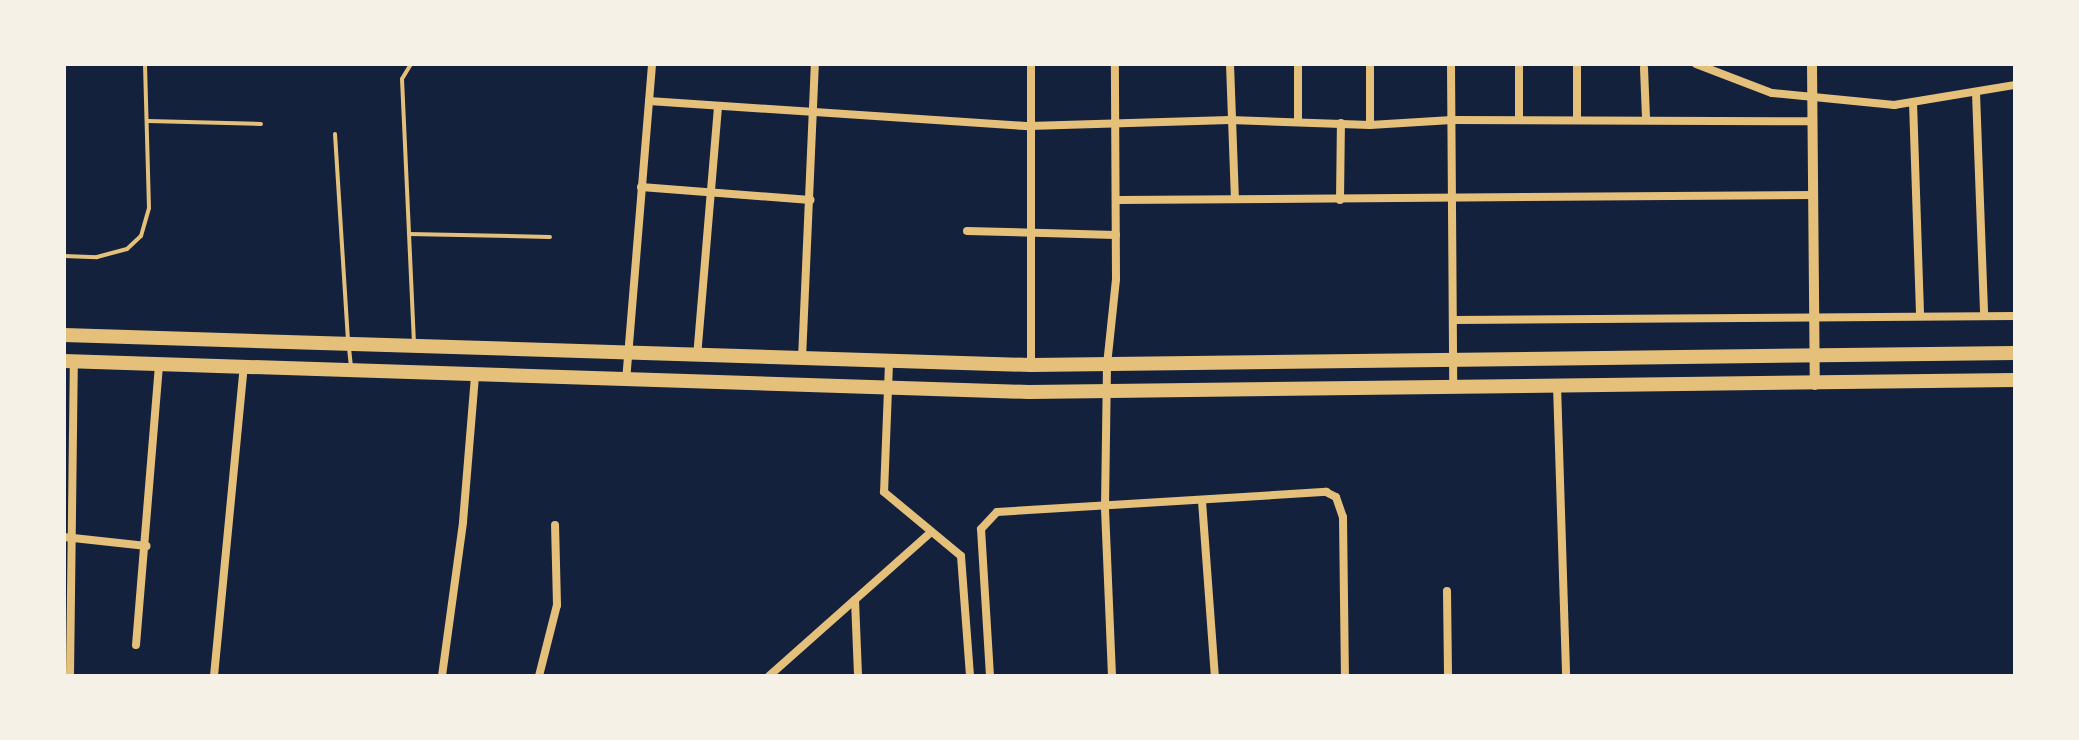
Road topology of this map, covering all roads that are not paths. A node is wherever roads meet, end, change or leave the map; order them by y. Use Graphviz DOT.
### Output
graph roads {
  1 [pos="145,64"];
  2 [pos="411,64"];
  3 [pos="652,64"];
  4 [pos="815,64"];
  5 [pos="1031,64"];
  6 [pos="1115,64"];
  7 [pos="1230,64"];
  8 [pos="1298,64"];
  9 [pos="1370,64"];
  10 [pos="1451,64"];
  11 [pos="1519,64"];
  12 [pos="1696,64"];
  13 [pos="1812,64"];
  14 [pos="1577,65"];
  15 [pos="1644,68"];
  16 [pos="2015,85"];
  17 [pos="1976,93"];
  18 [pos="1813,96"];
  19 [pos="649,101"];
  20 [pos="1913,102"];
  21 [pos="718,107"];
  22 [pos="813,111"];
  23 [pos="1646,118"];
  24 [pos="1519,119"];
  25 [pos="1577,119"];
  26 [pos="1230,120"];
  27 [pos="1452,120"];
  28 [pos="147,121"];
  29 [pos="1115,121"];
  30 [pos="1298,121"];
  31 [pos="1813,121"];
  32 [pos="1341,123"];
  33 [pos="261,124"];
  34 [pos="1370,125"];
  35 [pos="1029,126"];
  36 [pos="335,134"];
  37 [pos="641,187"];
  38 [pos="708,190"];
  39 [pos="1813,195"];
  40 [pos="1452,198"];
  41 [pos="1235,199"];
  42 [pos="811,200"];
  43 [pos="1117,200"];
  44 [pos="1340,200"];
  45 [pos="967,231"];
  46 [pos="409,234"];
  47 [pos="1031,235"];
  48 [pos="1116,235"];
  49 [pos="550,237"];
  50 [pos="64,256"];
  51 [pos="1815,316"];
  52 [pos="1920,316"];
  53 [pos="1984,316"];
  54 [pos="2015,316"];
  55 [pos="1454,320"];
  56 [pos="64,335"];
  57 [pos="348,345"];
  58 [pos="414,347"];
  59 [pos="2015,353"];
  60 [pos="1815,354"];
  61 [pos="629,355"];
  62 [pos="697,357"];
  63 [pos="1455,358"];
  64 [pos="802,360"];
  65 [pos="69,361"];
  66 [pos="159,362"];
  67 [pos="889,363"];
  68 [pos="1031,365"];
  69 [pos="1107,365"];
  70 [pos="244,366"];
  71 [pos="351,370"];
  72 [pos="475,375"];
  73 [pos="2015,380"];
  74 [pos="626,381"];
  75 [pos="1453,385"];
  76 [pos="1557,385"];
  77 [pos="1815,385"];
  78 [pos="888,390"];
  79 [pos="1106,392"];
  80 [pos="68,411"];
  81 [pos="68,470"];
  82 [pos="1202,501"];
  83 [pos="1105,508"];
  84 [pos="555,525"];
  85 [pos="930,533"];
  86 [pos="68,537"];
  87 [pos="147,546"];
  88 [pos="69,590"];
  89 [pos="1447,591"];
  90 [pos="855,600"];
  91 [pos="136,645"];
  92 [pos="68,650"];
  93 [pos="70,676"];
  94 [pos="214,676"];
  95 [pos="442,676"];
  96 [pos="539,676"];
  97 [pos="769,676"];
  98 [pos="858,676"];
  99 [pos="970,676"];
  100 [pos="990,676"];
  101 [pos="1112,676"];
  102 [pos="1215,676"];
  103 [pos="1345,676"];
  104 [pos="1448,676"];
  105 [pos="1566,676"];
  1 -- 28 [label="lane"];
  2 -- 46 [label="lane"];
  3 -- 19 [label="street"];
  4 -- 22 [label="street"];
  5 -- 35 [label="street"];
  6 -- 29 [label="street"];
  7 -- 26 [label="street"];
  8 -- 30 [label="street"];
  9 -- 34 [label="street"];
  10 -- 27 [label="street"];
  11 -- 24 [label="street"];
  12 -- 18 [label="street"];
  13 -- 18 [label="street"];
  14 -- 25 [label="street"];
  15 -- 23 [label="street"];
  16 -- 17 [label="street"];
  17 -- 20 [label="street"];
  17 -- 53 [label="street"];
  18 -- 20 [label="street"];
  18 -- 31 [label="street"];
  19 -- 21 [label="street"];
  19 -- 37 [label="street"];
  20 -- 52 [label="street"];
  21 -- 22 [label="street"];
  21 -- 38 [label="street"];
  22 -- 35 [label="street"];
  22 -- 42 [label="street"];
  23 -- 25 [label="street"];
  23 -- 31 [label="street"];
  24 -- 25 [label="street"];
  24 -- 27 [label="street"];
  26 -- 29 [label="street"];
  26 -- 30 [label="street"];
  26 -- 41 [label="street"];
  27 -- 34 [label="street"];
  27 -- 40 [label="street"];
  28 -- 33 [label="lane"];
  28 -- 50 [label="lane"];
  29 -- 35 [label="street"];
  29 -- 43 [label="street"];
  30 -- 32 [label="street"];
  31 -- 39 [label="street"];
  32 -- 34 [label="street"];
  32 -- 44 [label="street"];
  35 -- 47 [label="street"];
  36 -- 57 [label="lane"];
  37 -- 38 [label="street"];
  37 -- 61 [label="street"];
  38 -- 42 [label="street"];
  38 -- 62 [label="street"];
  39 -- 40 [label="street"];
  39 -- 51 [label="street"];
  40 -- 44 [label="street"];
  40 -- 55 [label="street"];
  41 -- 43 [label="street"];
  41 -- 44 [label="street"];
  42 -- 64 [label="street"];
  43 -- 48 [label="street"];
  45 -- 47 [label="street"];
  46 -- 49 [label="lane"];
  46 -- 58 [label="lane"];
  47 -- 48 [label="street"];
  47 -- 68 [label="street"];
  48 -- 69 [label="street"];
  51 -- 52 [label="street"];
  51 -- 55 [label="street"];
  51 -- 60 [label="street"];
  52 -- 53 [label="street"];
  53 -- 54 [label="street"];
  55 -- 63 [label="street"];
  56 -- 57 [label="main road"];
  57 -- 58 [label="main road"];
  57 -- 71 [label="lane"];
  58 -- 61 [label="main road"];
  59 -- 60 [label="main road"];
  60 -- 63 [label="main road"];
  60 -- 77 [label="street"];
  61 -- 62 [label="main road"];
  61 -- 74 [label="street"];
  62 -- 64 [label="main road"];
  63 -- 69 [label="main road"];
  63 -- 75 [label="street"];
  64 -- 67 [label="main road"];
  65 -- 66 [label="main road"];
  65 -- 80 [label="street"];
  66 -- 70 [label="main road"];
  66 -- 87 [label="street"];
  67 -- 68 [label="main road"];
  67 -- 78 [label="street"];
  68 -- 69 [label="main road"];
  69 -- 79 [label="street"];
  70 -- 71 [label="main road"];
  70 -- 94 [label="street"];
  71 -- 72 [label="main road"];
  72 -- 74 [label="main road"];
  72 -- 95 [label="street"];
  73 -- 77 [label="main road"];
  74 -- 78 [label="main road"];
  75 -- 76 [label="main road"];
  75 -- 79 [label="main road"];
  76 -- 77 [label="main road"];
  76 -- 105 [label="street"];
  78 -- 79 [label="main road"];
  78 -- 85 [label="street"];
  79 -- 83 [label="street"];
  80 -- 81 [label="street"];
  81 -- 86 [label="street"];
  82 -- 83 [label="street"];
  82 -- 102 [label="street"];
  82 -- 103 [label="street"];
  83 -- 100 [label="street"];
  83 -- 101 [label="street"];
  84 -- 96 [label="street"];
  85 -- 90 [label="street"];
  85 -- 99 [label="street"];
  86 -- 87 [label="street"];
  86 -- 88 [label="street"];
  87 -- 91 [label="street"];
  88 -- 92 [label="street"];
  89 -- 104 [label="street"];
  90 -- 97 [label="street"];
  90 -- 98 [label="street"];
  92 -- 93 [label="street"];
}
